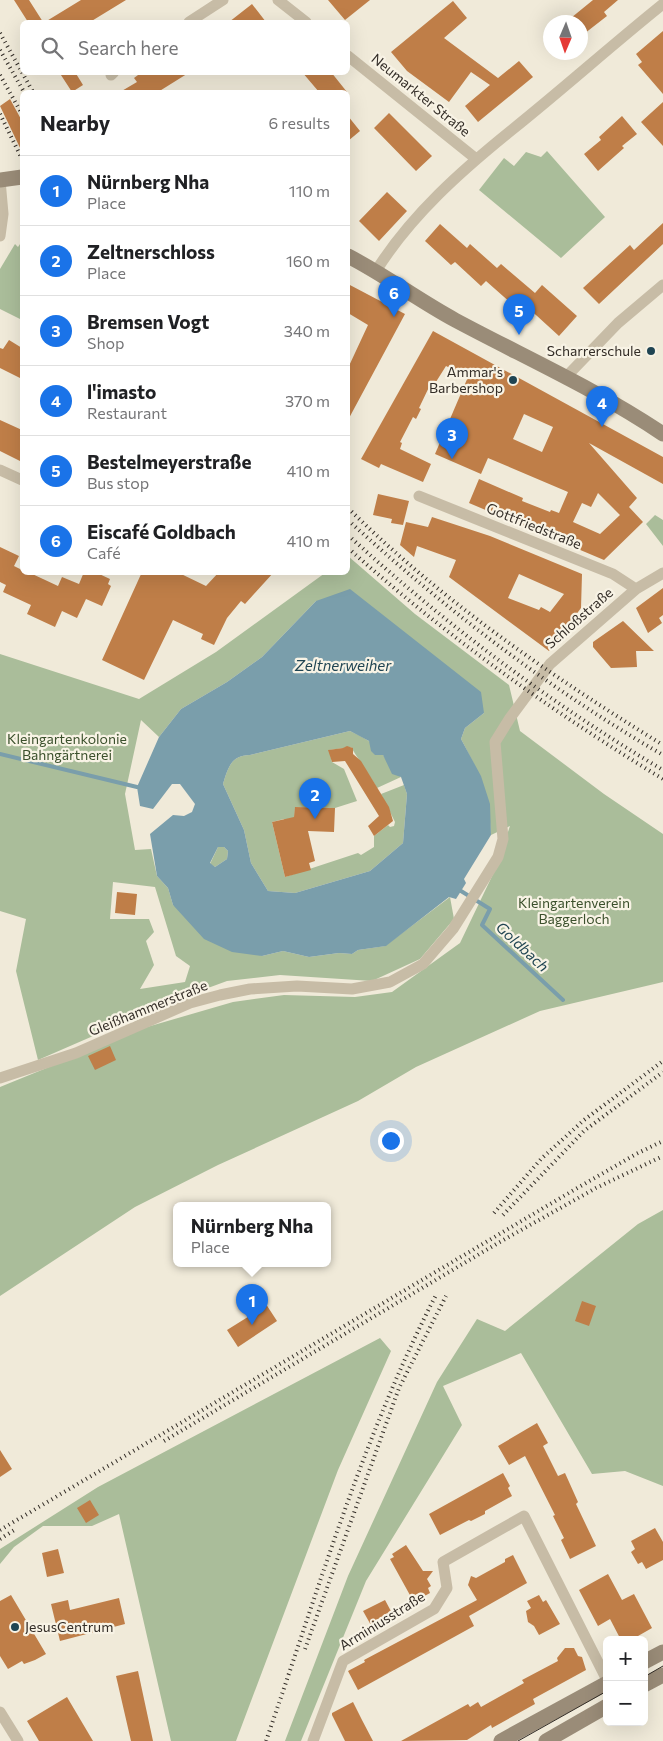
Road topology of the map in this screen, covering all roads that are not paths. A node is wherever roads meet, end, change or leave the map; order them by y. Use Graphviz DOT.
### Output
graph roads {
  1 [pos="223,0"];
  2 [pos="278,0"];
  3 [pos="663,4"];
  4 [pos="193,20"];
  5 [pos="303,20"];
  6 [pos="350,58"];
  7 [pos="475,158"];
  8 [pos="20,176"];
  9 [pos="0,180"];
  10 [pos="0,236"];
  11 [pos="350,257"];
  12 [pos="376,271"];
  13 [pos="663,284"];
  14 [pos="565,378"];
  15 [pos="663,434"];
  16 [pos="0,470"];
  17 [pos="20,479"];
  18 [pos="419,496"];
  19 [pos="663,573"];
  20 [pos="636,588"];
  21 [pos="526,697"];
  22 [pos="0,1078"];
  23 [pos="663,1652"];
  24 [pos="648,1660"];
  25 [pos="603,1673"];
  26 [pos="663,1675"];
  27 [pos="603,1683"];
  28 [pos="648,1683"];
  29 [pos="603,1708"];
  30 [pos="0,1712"];
  31 [pos="510,1739"];
  32 [pos="18,1741"];
  33 [pos="313,1741"];
  34 [pos="546,1741"];
  1 -- 4 [label="street"];
  2 -- 5 [label="street"];
  3 -- 7 [label="street"];
  6 -- 7 [label="street, Neumarkter Straße"];
  7 -- 12 [label="street"];
  8 -- 9 [label="street"];
  9 -- 10 [label="street"];
  11 -- 12 [label="street"];
  12 -- 14 [label="street"];
  13 -- 14 [label="street"];
  14 -- 15 [label="street"];
  16 -- 17 [label="street"];
  18 -- 20 [label="street, Gottfriedstraße"];
  19 -- 20 [label="street, Schloßstraße"];
  20 -- 21 [label="street, Schloßstraße"];
  21 -- 22 [label="street, Gleißhammerstraße"];
  23 -- 24 [label="street"];
  25 -- 33 [label="street, Arminiusstraße"];
  26 -- 28 [label="street"];
  27 -- 31 [label="street"];
  29 -- 34 [label="street"];
  30 -- 32 [label="street"];
}
